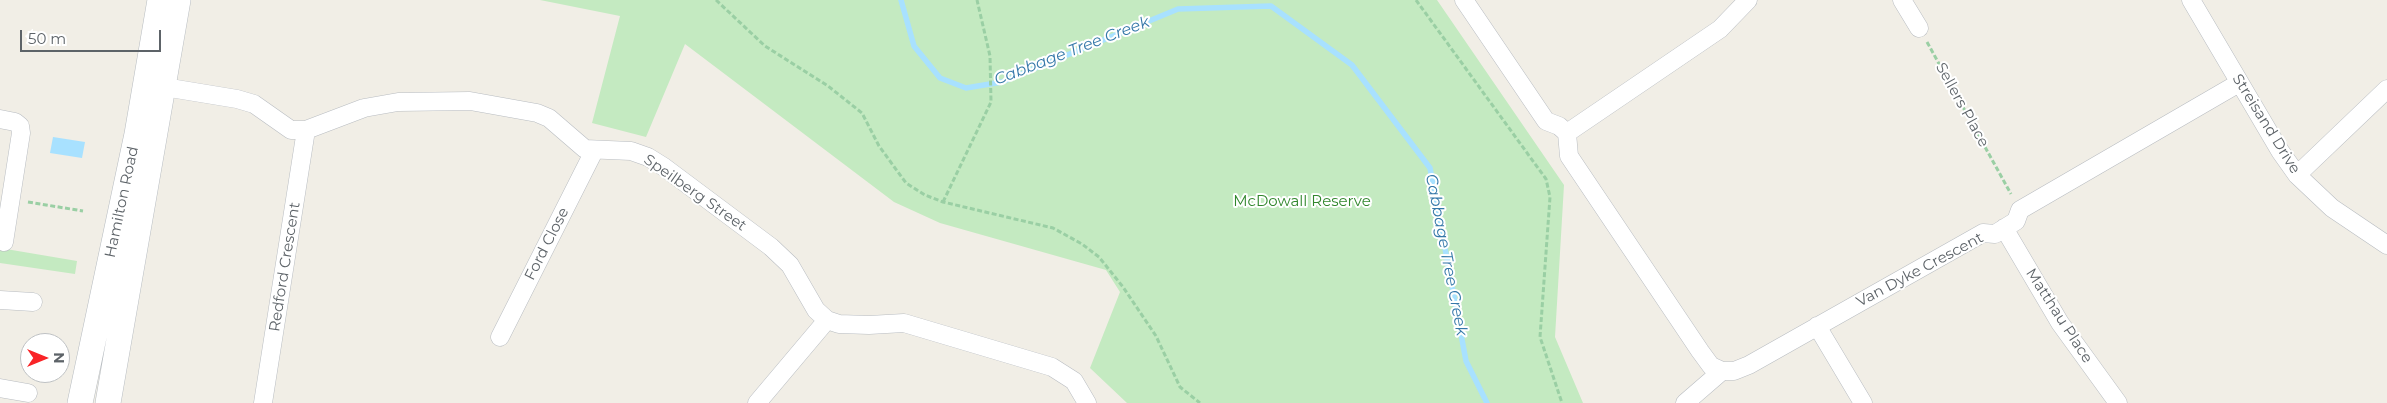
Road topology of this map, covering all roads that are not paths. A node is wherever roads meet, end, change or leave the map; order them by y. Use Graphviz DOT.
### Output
graph roads {
  1 [pos="160,0"];
  2 [pos="178,0"];
  3 [pos="1464,0"];
  4 [pos="1748,0"];
  5 [pos="1902,0"];
  6 [pos="2191,0"];
  7 [pos="1919,28"];
  8 [pos="2239,83"];
  9 [pos="155,85"];
  10 [pos="2387,89"];
  11 [pos="0,119"];
  12 [pos="306,130"];
  13 [pos="1568,133"];
  14 [pos="594,151"];
  15 [pos="2297,176"];
  16 [pos="2004,228"];
  17 [pos="4,242"];
  18 [pos="2387,245"];
  19 [pos="0,300"];
  20 [pos="33,302"];
  21 [pos="827,320"];
  22 [pos="1817,326"];
  23 [pos="500,336"];
  24 [pos="1722,371"];
  25 [pos="0,388"];
  26 [pos="28,393"];
  27 [pos="80,403"];
  28 [pos="108,403"];
  29 [pos="264,403"];
  30 [pos="757,403"];
  31 [pos="1087,403"];
  32 [pos="1685,403"];
  33 [pos="1864,403"];
  34 [pos="2118,403"];
  1 -- 9 [label="main road, Hamilton Road"];
  2 -- 9 [label="main road, Hamilton Road"];
  3 -- 13 [label="street"];
  4 -- 13 [label="street"];
  5 -- 7 [label="street"];
  6 -- 8 [label="street, Streisand Drive"];
  8 -- 15 [label="street, Streisand Drive"];
  8 -- 16 [label="street"];
  9 -- 12 [label="street"];
  9 -- 27 [label="main road, Hamilton Road"];
  9 -- 28 [label="main road, Hamilton Road"];
  10 -- 15 [label="street"];
  11 -- 17 [label="street"];
  12 -- 14 [label="street"];
  12 -- 29 [label="street, Redford Crescent"];
  13 -- 24 [label="street"];
  14 -- 21 [label="street, Speilberg Street"];
  14 -- 23 [label="street, Ford Close"];
  15 -- 18 [label="street, Streisand Drive"];
  16 -- 22 [label="street, Van Dyke Crescent"];
  16 -- 34 [label="street, Matthau Place"];
  19 -- 20 [label="street"];
  21 -- 30 [label="street"];
  21 -- 31 [label="street"];
  22 -- 24 [label="street, Van Dyke Crescent"];
  22 -- 33 [label="street"];
  24 -- 32 [label="street, Van Dyke Crescent"];
  25 -- 26 [label="street"];
}
